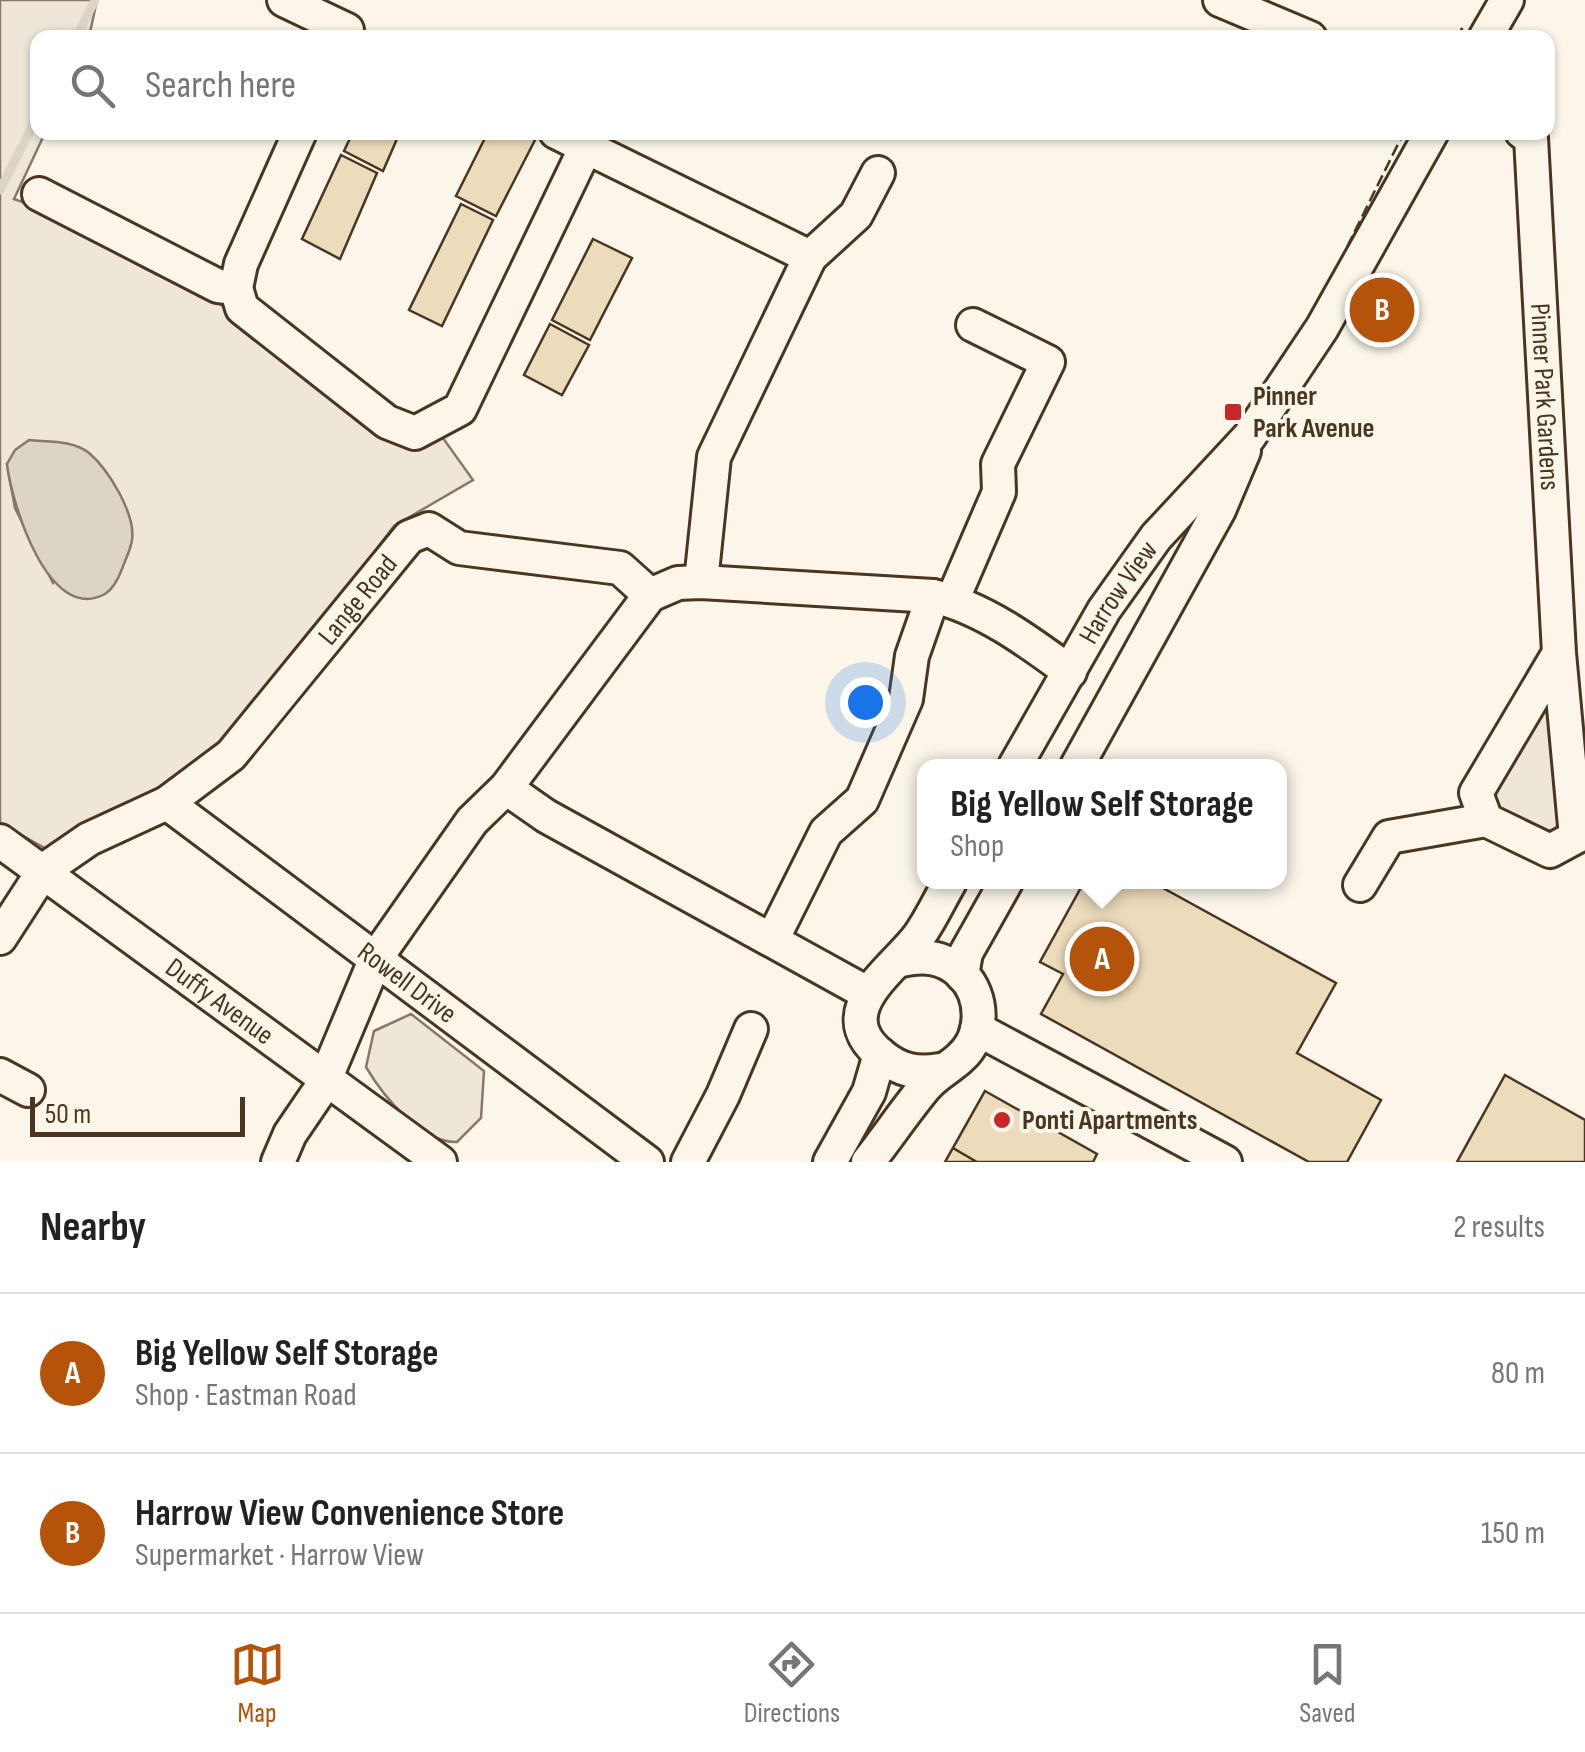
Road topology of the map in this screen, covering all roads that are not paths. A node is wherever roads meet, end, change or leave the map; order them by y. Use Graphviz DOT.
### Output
graph roads {
  1 [pos="284,0"];
  2 [pos="1220,0"];
  3 [pos="1507,0"];
  4 [pos="341,30"];
  5 [pos="1291,30"];
  6 [pos="1490,30"];
  7 [pos="296,140"];
  8 [pos="572,140"];
  9 [pos="1428,140"];
  10 [pos="1528,140"];
  11 [pos="586,147"];
  12 [pos="878,173"];
  13 [pos="39,194"];
  14 [pos="810,257"];
  15 [pos="236,288"];
  16 [pos="973,325"];
  17 [pos="1250,437"];
  18 [pos="701,582"];
  19 [pos="650,595"];
  20 [pos="943,598"];
  21 [pos="1560,653"];
  22 [pos="1070,672"];
  23 [pos="1019,759"];
  24 [pos="1082,759"];
  25 [pos="506,788"];
  26 [pos="166,803"];
  27 [pos="1486,820"];
  28 [pos="0,841"];
  29 [pos="1580,841"];
  30 [pos="44,870"];
  31 [pos="1360,885"];
  32 [pos="946,889"];
  33 [pos="1002,889"];
  34 [pos="0,938"];
  35 [pos="772,940"];
  36 [pos="376,958"];
  37 [pos="897,962"];
  38 [pos="962,975"];
  39 [pos="867,994"];
  40 [pos="751,1029"];
  41 [pos="978,1029"];
  42 [pos="880,1054"];
  43 [pos="940,1070"];
  44 [pos="327,1075"];
  45 [pos="278,1162"];
  46 [pos="440,1162"];
  47 [pos="648,1162"];
  48 [pos="688,1162"];
  49 [pos="830,1162"];
  50 [pos="868,1162"];
  51 [pos="1225,1162"];
  1 -- 4 [label="street"];
  2 -- 5 [label="street"];
  3 -- 6 [label="street"];
  7 -- 15 [label="street"];
  8 -- 11 [label="street"];
  9 -- 17 [label="street, Harrow View"];
  10 -- 21 [label="street, Pinner Park Gardens"];
  11 -- 14 [label="street"];
  11 -- 15 [label="street"];
  12 -- 14 [label="street"];
  13 -- 15 [label="street"];
  14 -- 18 [label="street"];
  16 -- 20 [label="street"];
  17 -- 22 [label="street, Harrow View"];
  17 -- 24 [label="street, Harrow View"];
  18 -- 19 [label="street"];
  18 -- 20 [label="street"];
  19 -- 25 [label="street"];
  19 -- 26 [label="street, Lange Road"];
  20 -- 22 [label="street"];
  20 -- 35 [label="street"];
  21 -- 27 [label="street"];
  21 -- 29 [label="street, Pinner Park Gardens"];
  22 -- 23 [label="street, Harrow View"];
  25 -- 35 [label="street"];
  25 -- 36 [label="street"];
  26 -- 30 [label="street"];
  26 -- 36 [label="street, Rowell Drive"];
  27 -- 29 [label="street, Pinner Park Gardens"];
  27 -- 31 [label="street"];
  28 -- 30 [label="street, Duffy Avenue"];
  30 -- 34 [label="street"];
  30 -- 44 [label="street, Duffy Avenue"];
  32 -- 37 [label="street"];
  33 -- 38 [label="street"];
  35 -- 39 [label="street"];
  36 -- 44 [label="street"];
  36 -- 47 [label="street, Rowell Drive"];
  37 -- 38 [label="street"];
  37 -- 39 [label="street"];
  38 -- 41 [label="street"];
  39 -- 42 [label="street"];
  40 -- 48 [label="street"];
  41 -- 43 [label="street"];
  41 -- 51 [label="street"];
  42 -- 43 [label="street"];
  42 -- 49 [label="street"];
  43 -- 50 [label="street"];
  44 -- 45 [label="street"];
  44 -- 46 [label="street, Duffy Avenue"];
}
